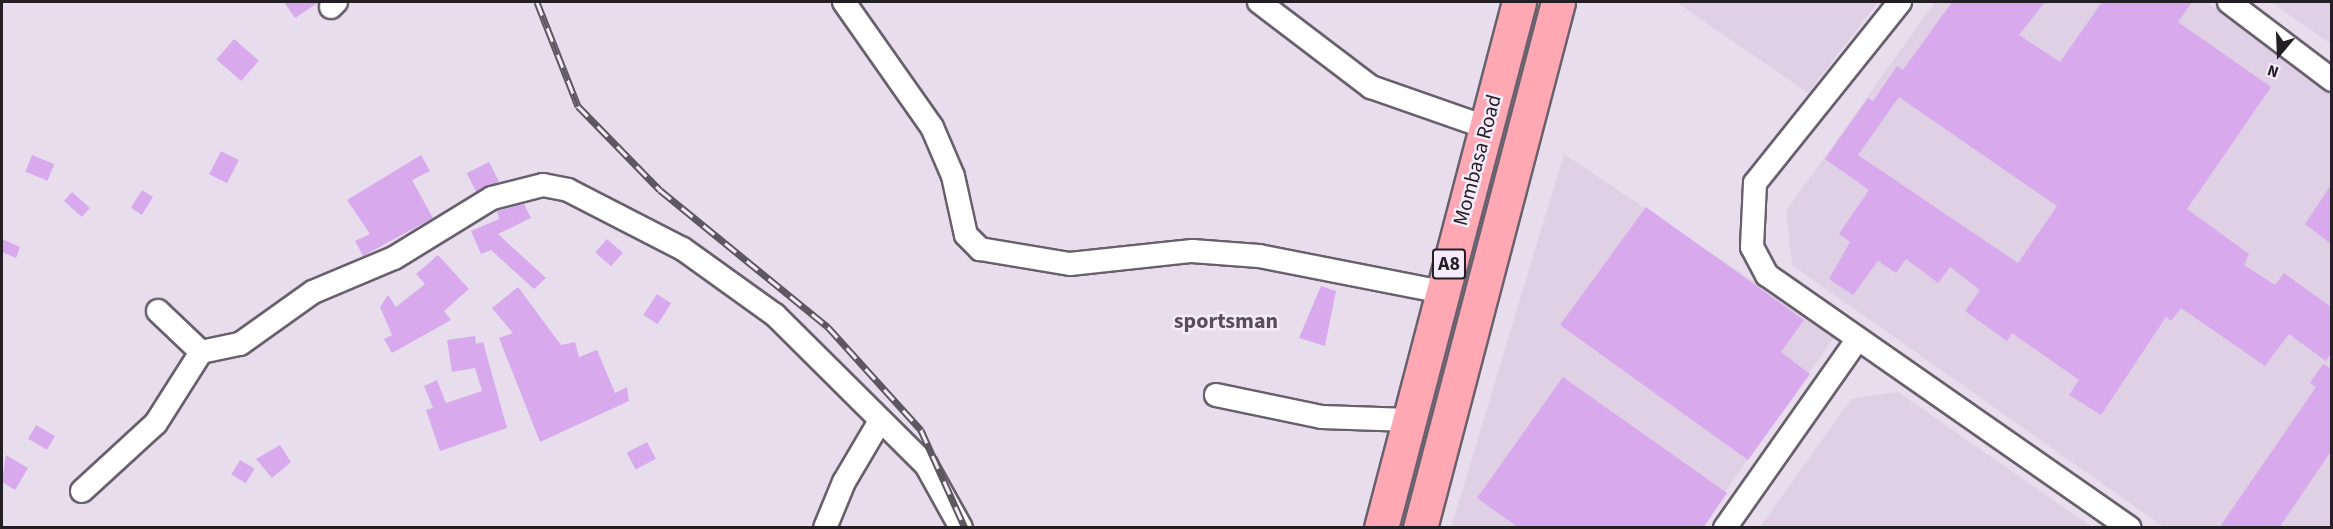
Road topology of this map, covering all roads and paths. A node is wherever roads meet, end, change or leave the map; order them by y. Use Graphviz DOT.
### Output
graph roads {
  1 [pos="844,2"];
  2 [pos="1259,2"];
  3 [pos="1520,2"];
  4 [pos="1558,2"];
  5 [pos="1900,2"];
  6 [pos="2229,2"];
  7 [pos="2331,80"];
  8 [pos="1485,127"];
  9 [pos="1442,292"];
  10 [pos="158,311"];
  11 [pos="1858,339"];
  12 [pos="201,352"];
  13 [pos="1216,394"];
  14 [pos="1409,420"];
  15 [pos="880,421"];
  16 [pos="82,491"];
  17 [pos="825,528"];
  18 [pos="961,528"];
  19 [pos="1381,528"];
  20 [pos="1420,528"];
  21 [pos="1725,528"];
  22 [pos="2130,528"];
  1 -- 9 [label="street"];
  2 -- 8 [label="street"];
  3 -- 8 [label="highway, Mombasa Road / A8"];
  4 -- 20 [label="highway, Mombasa Road / A8"];
  5 -- 11 [label="street"];
  6 -- 7 [label="street"];
  8 -- 9 [label="highway, Mombasa Road / A8"];
  9 -- 14 [label="highway, Mombasa Road / A8"];
  10 -- 12 [label="street"];
  11 -- 21 [label="street"];
  11 -- 22 [label="street"];
  12 -- 15 [label="street"];
  12 -- 16 [label="street"];
  13 -- 14 [label="street"];
  14 -- 19 [label="highway, Mombasa Road / A8"];
  15 -- 17 [label="street"];
  15 -- 18 [label="street"];
}
